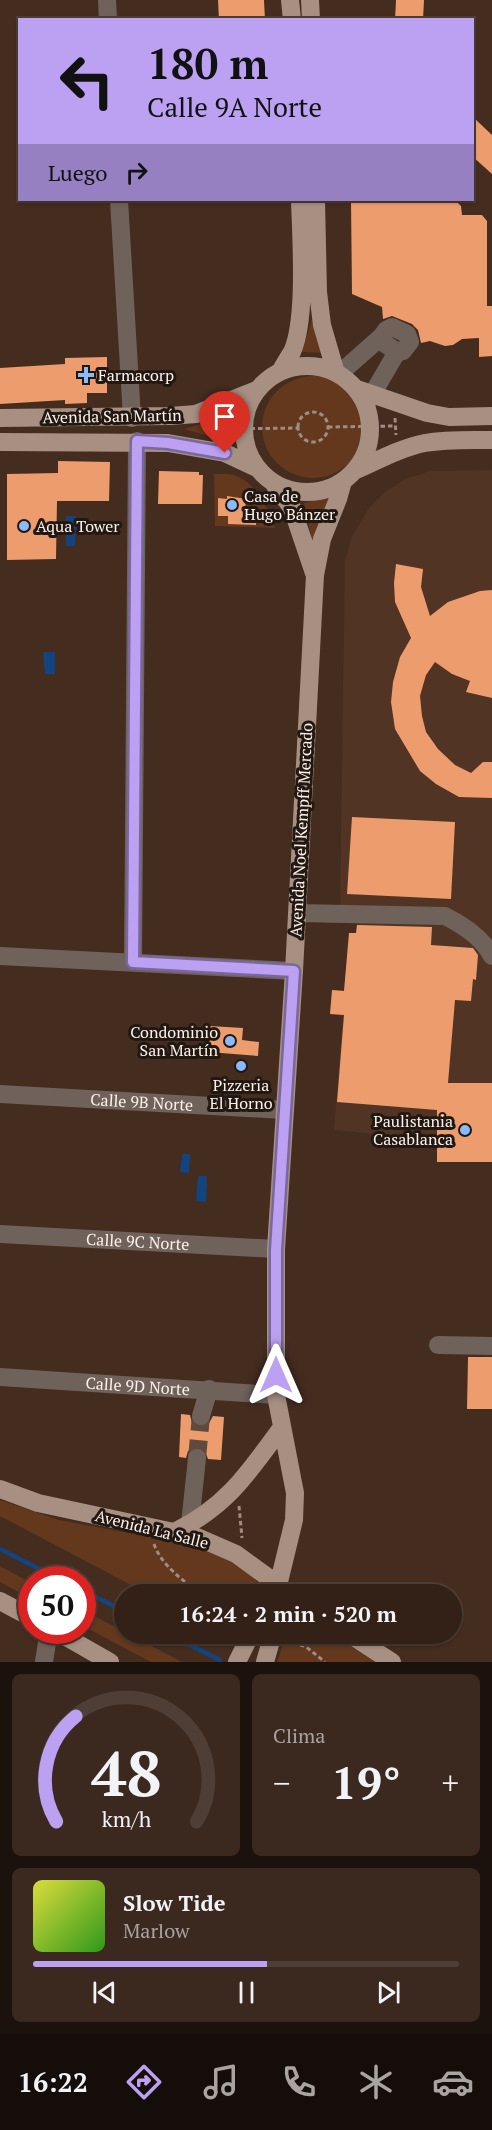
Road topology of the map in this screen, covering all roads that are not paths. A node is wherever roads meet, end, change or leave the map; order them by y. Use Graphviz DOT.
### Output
graph roads {
  1 [pos="107,0"];
  2 [pos="290,0"];
  3 [pos="310,0"];
  4 [pos="108,18"];
  5 [pos="292,18"];
  6 [pos="310,18"];
  7 [pos="119,201"];
  8 [pos="300,201"];
  9 [pos="316,201"];
  10 [pos="280,372"];
  11 [pos="337,373"];
  12 [pos="256,390"];
  13 [pos="365,396"];
  14 [pos="492,416"];
  15 [pos="0,418"];
  16 [pos="132,418"];
  17 [pos="492,440"];
  18 [pos="137,441"];
  19 [pos="0,442"];
  20 [pos="257,468"];
  21 [pos="347,477"];
  22 [pos="272,482"];
  23 [pos="315,574"];
  24 [pos="297,913"];
  25 [pos="0,956"];
  26 [pos="492,956"];
  27 [pos="133,962"];
  28 [pos="294,971"];
  29 [pos="0,1094"];
  30 [pos="284,1110"];
  31 [pos="0,1234"];
  32 [pos="276,1250"];
  33 [pos="438,1345"];
  34 [pos="492,1346"];
  35 [pos="0,1377"];
  36 [pos="209,1389"];
  37 [pos="276,1395"];
  38 [pos="201,1416"];
  39 [pos="282,1427"];
  40 [pos="196,1458"];
  41 [pos="0,1489"];
  42 [pos="183,1528"];
  43 [pos="271,1584"];
  44 [pos="282,1584"];
  45 [pos="0,1601"];
  46 [pos="18,1611"];
  47 [pos="48,1644"];
  48 [pos="77,1644"];
  49 [pos="246,1644"];
  50 [pos="364,1644"];
  51 [pos="44,1662"];
  52 [pos="110,1662"];
  53 [pos="237,1662"];
  54 [pos="392,1662"];
  1 -- 4 [label="street"];
  2 -- 5 [label="main road"];
  3 -- 6 [label="main road"];
  7 -- 16 [label="street"];
  8 -- 10 [label="main road"];
  9 -- 11 [label="main road"];
  10 -- 11 [label="main road"];
  10 -- 12 [label="main road, Avenida San Martín"];
  11 -- 13 [label="main road"];
  11 -- 13 [label="street"];
  12 -- 16 [label="main road, Avenida San Martín"];
  12 -- 20 [label="main road"];
  13 -- 14 [label="main road"];
  13 -- 21 [label="main road, Avenida Noel Kempff Mercado"];
  15 -- 16 [label="main road, Avenida San Martín"];
  17 -- 21 [label="main road"];
  18 -- 19 [label="main road, Avenida San Martín"];
  18 -- 20 [label="main road, Avenida San Martín"];
  18 -- 27 [label="street"];
  20 -- 22 [label="main road, Avenida Noel Kempff Mercado"];
  21 -- 22 [label="main road"];
  21 -- 23 [label="main road, Avenida Noel Kempff Mercado"];
  22 -- 23 [label="main road, Avenida Noel Kempff Mercado"];
  23 -- 24 [label="main road, Avenida Noel Kempff Mercado"];
  24 -- 26 [label="street"];
  24 -- 28 [label="main road, Avenida Noel Kempff Mercado"];
  25 -- 27 [label="street"];
  27 -- 28 [label="street"];
  28 -- 30 [label="main road, Avenida Noel Kempff Mercado"];
  29 -- 30 [label="street, Calle 9B Norte"];
  30 -- 32 [label="main road, Avenida Noel Kempff Mercado"];
  31 -- 32 [label="street, Calle 9C Norte"];
  32 -- 37 [label="main road, Avenida Noel Kempff Mercado"];
  33 -- 34 [label="street"];
  35 -- 36 [label="street, Calle 9D Norte"];
  36 -- 37 [label="street, Calle 9D Norte"];
  36 -- 38 [label="street"];
  37 -- 39 [label="main road, Avenida Noel Kempff Mercado"];
  39 -- 42 [label="main road"];
  39 -- 44 [label="main road, Avenida Noel Kempff Mercado"];
  40 -- 42 [label="street"];
  41 -- 42 [label="main road, Avenida La Salle"];
  42 -- 43 [label="main road, Avenida La Salle"];
  45 -- 46 [label="main road"];
  47 -- 51 [label="street"];
  48 -- 52 [label="main road"];
  49 -- 53 [label="main road"];
  50 -- 54 [label="main road"];
}
